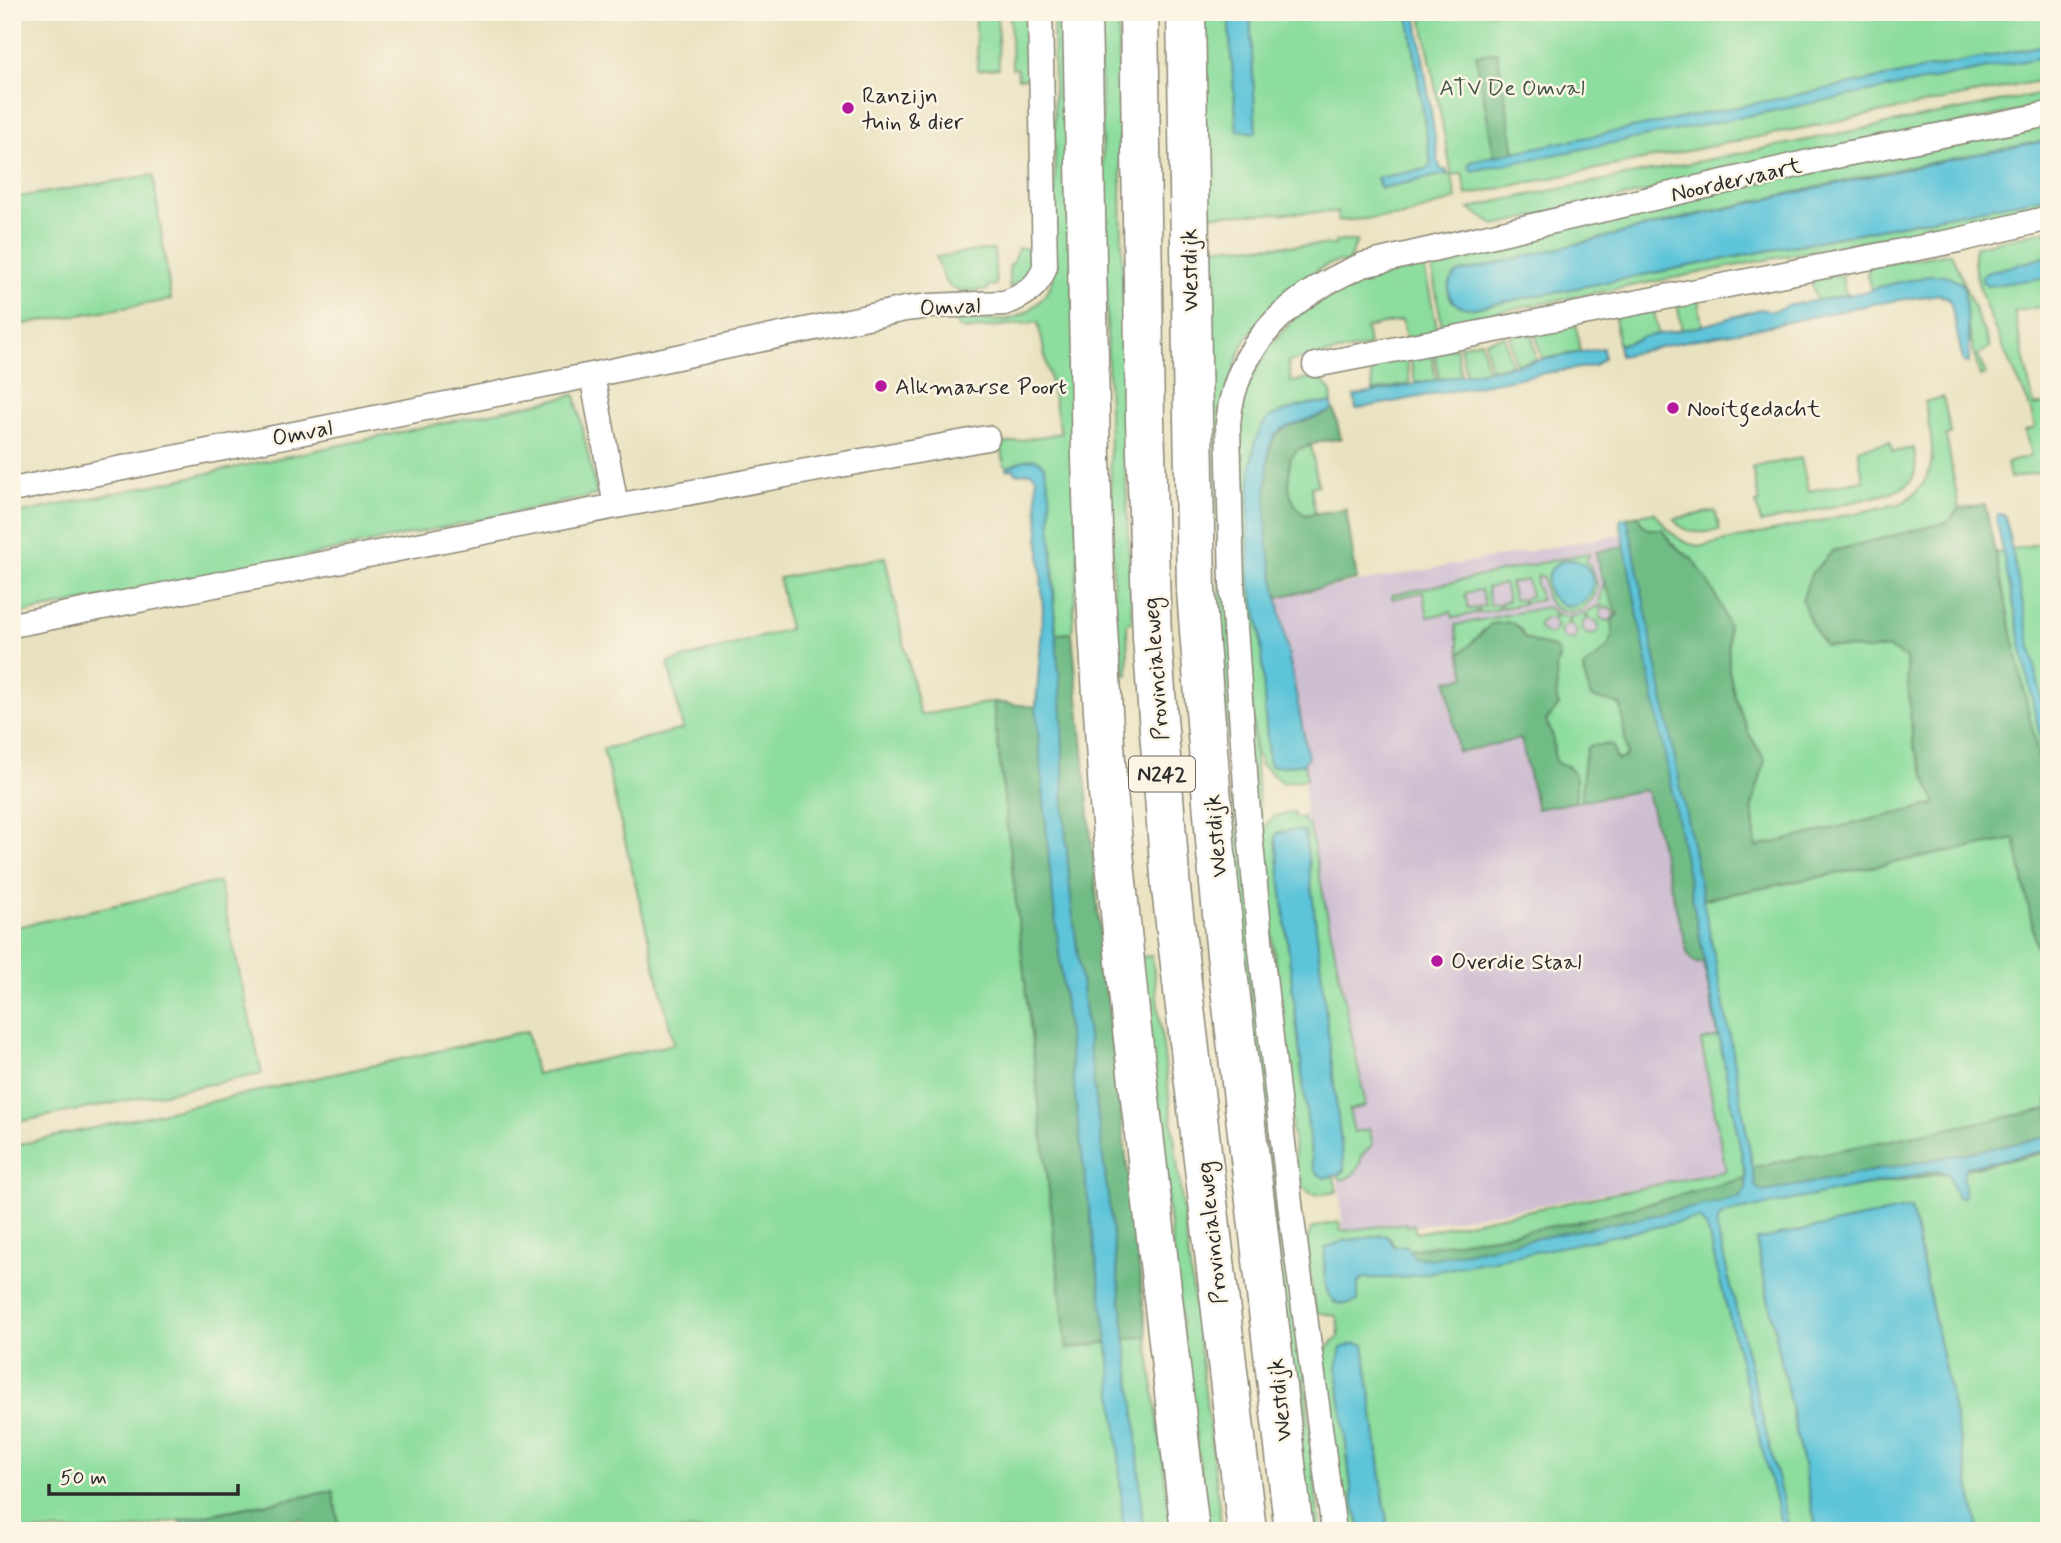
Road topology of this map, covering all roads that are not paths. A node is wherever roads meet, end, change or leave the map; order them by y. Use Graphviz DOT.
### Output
graph roads {
  1 [pos="1040,12"];
  2 [pos="1082,12"];
  3 [pos="1139,12"];
  4 [pos="1186,12"];
  5 [pos="2049,114"];
  6 [pos="2049,218"];
  7 [pos="1424,250"];
  8 [pos="1315,365"];
  9 [pos="592,375"];
  10 [pos="987,438"];
  11 [pos="12,490"];
  12 [pos="616,506"];
  13 [pos="12,625"];
  14 [pos="1190,1531"];
  15 [pos="1247,1531"];
  16 [pos="1294,1531"];
  17 [pos="1334,1531"];
  1 -- 9 [label="street, Omval"];
  2 -- 14 [label="main road, N242"];
  3 -- 15 [label="main road, Provincialeweg / N242"];
  4 -- 16 [label="main road, Westdijk"];
  5 -- 7 [label="street, Noordervaart"];
  6 -- 8 [label="street"];
  7 -- 17 [label="street, Westdijk"];
  9 -- 11 [label="street, Omval"];
  9 -- 12 [label="street"];
  10 -- 12 [label="street"];
  12 -- 13 [label="street"];
}
